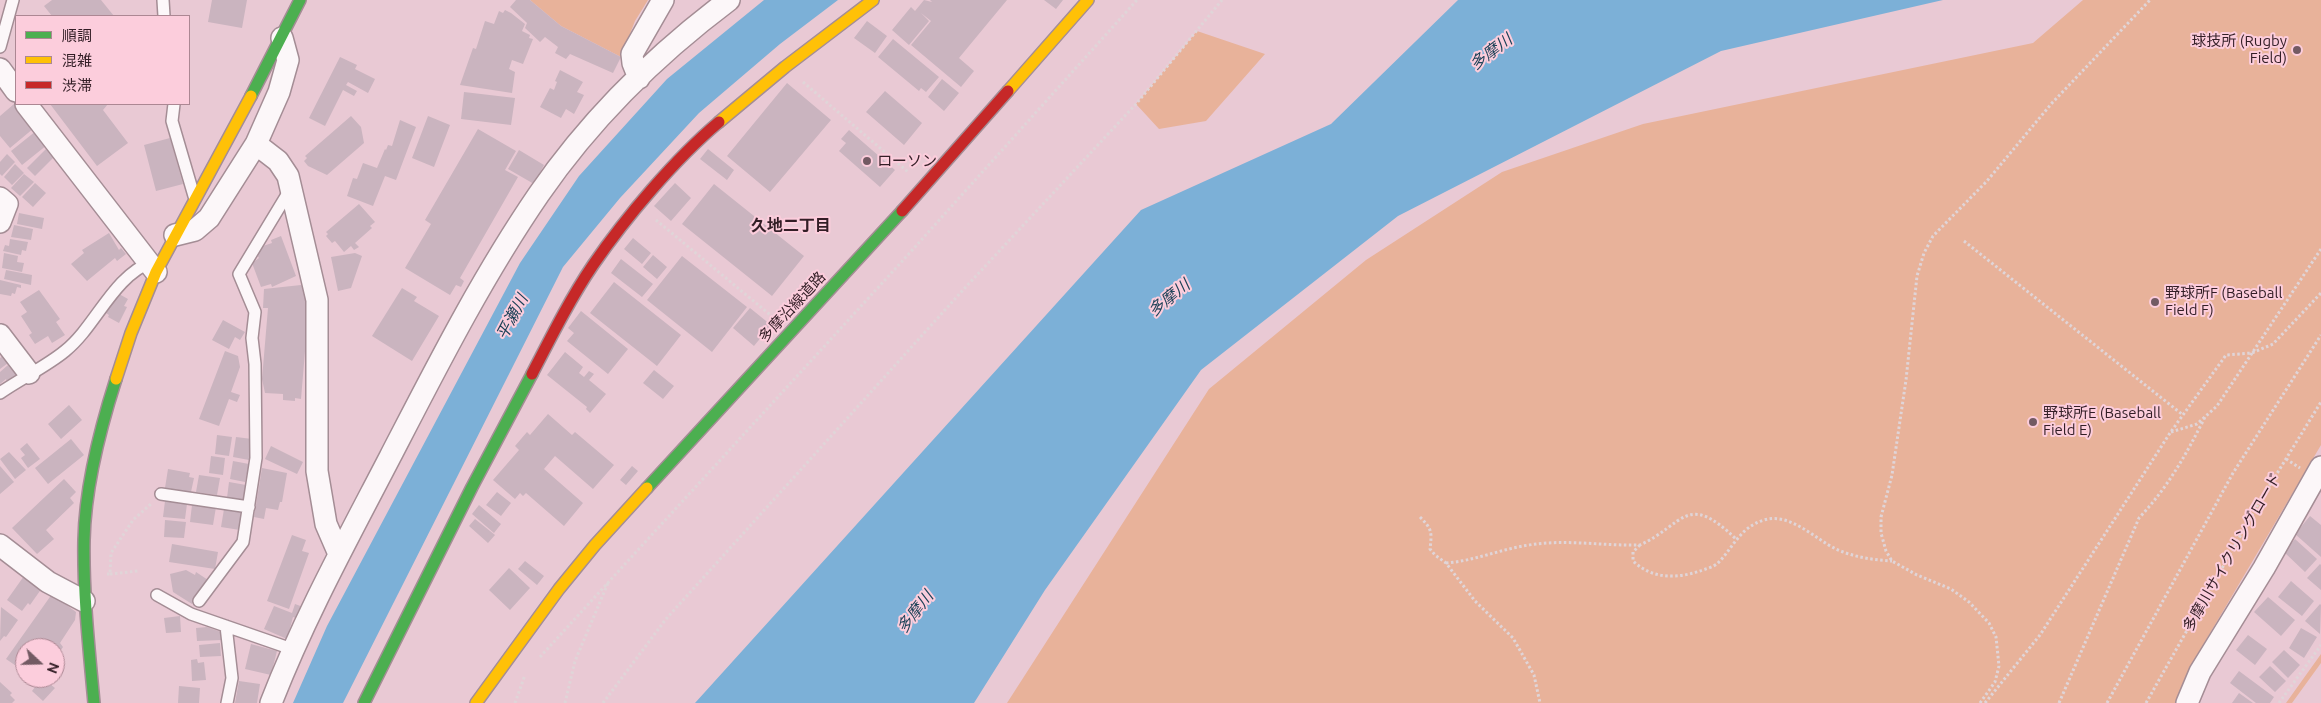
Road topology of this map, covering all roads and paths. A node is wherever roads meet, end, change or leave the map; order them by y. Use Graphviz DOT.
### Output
graph roads {
  1 [pos="163,0"];
  2 [pos="300,0"];
  3 [pos="663,0"];
  4 [pos="729,0"];
  5 [pos="873,0"];
  6 [pos="1088,0"];
  7 [pos="1136,0"];
  8 [pos="1222,0"];
  9 [pos="2150,0"];
  10 [pos="12,5"];
  11 [pos="164,15"];
  12 [pos="0,17"];
  13 [pos="282,38"];
  14 [pos="0,47"];
  15 [pos="785,67"];
  16 [pos="0,69"];
  17 [pos="639,78"];
  18 [pos="15,90"];
  19 [pos="27,105"];
  20 [pos="174,105"];
  21 [pos="256,144"];
  22 [pos="924,186"];
  23 [pos="292,187"];
  24 [pos="0,198"];
  25 [pos="194,198"];
  26 [pos="639,207"];
  27 [pos="0,222"];
  28 [pos="175,235"];
  29 [pos="1964,241"];
  30 [pos="2321,249"];
  31 [pos="156,264"];
  32 [pos="2321,293"];
  33 [pos="790,331"];
  34 [pos="0,335"];
  35 [pos="2321,335"];
  36 [pos="2252,353"];
  37 [pos="29,373"];
  38 [pos="0,392"];
  39 [pos="2321,402"];
  40 [pos="2183,415"];
  41 [pos="2205,417"];
  42 [pos="2170,433"];
  43 [pos="2321,467"];
  44 [pos="161,494"];
  45 [pos="248,507"];
  46 [pos="1420,517"];
  47 [pos="1736,539"];
  48 [pos="0,545"];
  49 [pos="1640,545"];
  50 [pos="339,554"];
  51 [pos="1892,561"];
  52 [pos="1446,563"];
  53 [pos="138,571"];
  54 [pos="110,574"];
  55 [pos="84,576"];
  56 [pos="609,580"];
  57 [pos="157,595"];
  58 [pos="84,601"];
  59 [pos="199,601"];
  60 [pos="226,626"];
  61 [pos="2321,645"];
  62 [pos="292,649"];
  63 [pos="533,664"];
  64 [pos="527,671"];
  65 [pos="94,703"];
  66 [pos="227,703"];
  67 [pos="271,703"];
  68 [pos="364,703"];
  69 [pos="476,703"];
  70 [pos="515,703"];
  71 [pos="565,703"];
  72 [pos="603,703"];
  73 [pos="1540,703"];
  74 [pos="1980,703"];
  75 [pos="1985,703"];
  76 [pos="2059,703"];
  77 [pos="2108,703"];
  78 [pos="2146,703"];
  79 [pos="2187,703"];
  80 [pos="2280,703"];
  1 -- 11 [label="lane"];
  2 -- 13 [label="street"];
  3 -- 17 [label="street"];
  4 -- 17 [label="street"];
  5 -- 15 [label="street"];
  6 -- 22 [label="street, 多摩沿線道路"];
  7 -- 56 [label="path"];
  8 -- 72 [label="path"];
  9 -- 51 [label="path"];
  10 -- 12 [label="lane"];
  10 -- 14 [label="lane"];
  13 -- 21 [label="street"];
  13 -- 25 [label="street"];
  15 -- 22 [label="path"];
  15 -- 26 [label="street"];
  16 -- 18 [label="street"];
  17 -- 50 [label="street"];
  19 -- 31 [label="street"];
  20 -- 25 [label="lane"];
  21 -- 23 [label="street"];
  21 -- 28 [label="street"];
  22 -- 33 [label="street, 多摩沿線道路"];
  23 -- 45 [label="lane"];
  23 -- 50 [label="street"];
  24 -- 27 [label="street"];
  25 -- 28 [label="street"];
  26 -- 33 [label="path"];
  26 -- 68 [label="street"];
  28 -- 31 [label="street"];
  29 -- 40 [label="path"];
  30 -- 36 [label="path"];
  31 -- 37 [label="lane"];
  31 -- 55 [label="street"];
  32 -- 36 [label="path"];
  33 -- 69 [label="street, 多摩沿線道路"];
  34 -- 37 [label="street"];
  35 -- 77 [label="path"];
  36 -- 40 [label="path"];
  36 -- 41 [label="path"];
  37 -- 38 [label="lane"];
  39 -- 78 [label="path, 多摩川サイクリングロード"];
  40 -- 42 [label="path"];
  41 -- 42 [label="path"];
  41 -- 76 [label="path"];
  42 -- 75 [label="path"];
  43 -- 79 [label="street"];
  44 -- 45 [label="lane"];
  44 -- 54 [label="path"];
  45 -- 59 [label="lane"];
  46 -- 52 [label="path"];
  47 -- 49 [label="path"];
  47 -- 49 [label="path"];
  47 -- 51 [label="path"];
  48 -- 58 [label="street"];
  49 -- 52 [label="path"];
  50 -- 62 [label="street"];
  51 -- 74 [label="path"];
  52 -- 73 [label="path"];
  53 -- 54 [label="path"];
  54 -- 55 [label="path"];
  55 -- 58 [label="street"];
  56 -- 63 [label="path"];
  56 -- 71 [label="path"];
  57 -- 60 [label="lane"];
  58 -- 65 [label="street"];
  60 -- 62 [label="lane"];
  60 -- 66 [label="lane"];
  61 -- 80 [label="path"];
  62 -- 67 [label="street"];
  64 -- 70 [label="path"];
}
